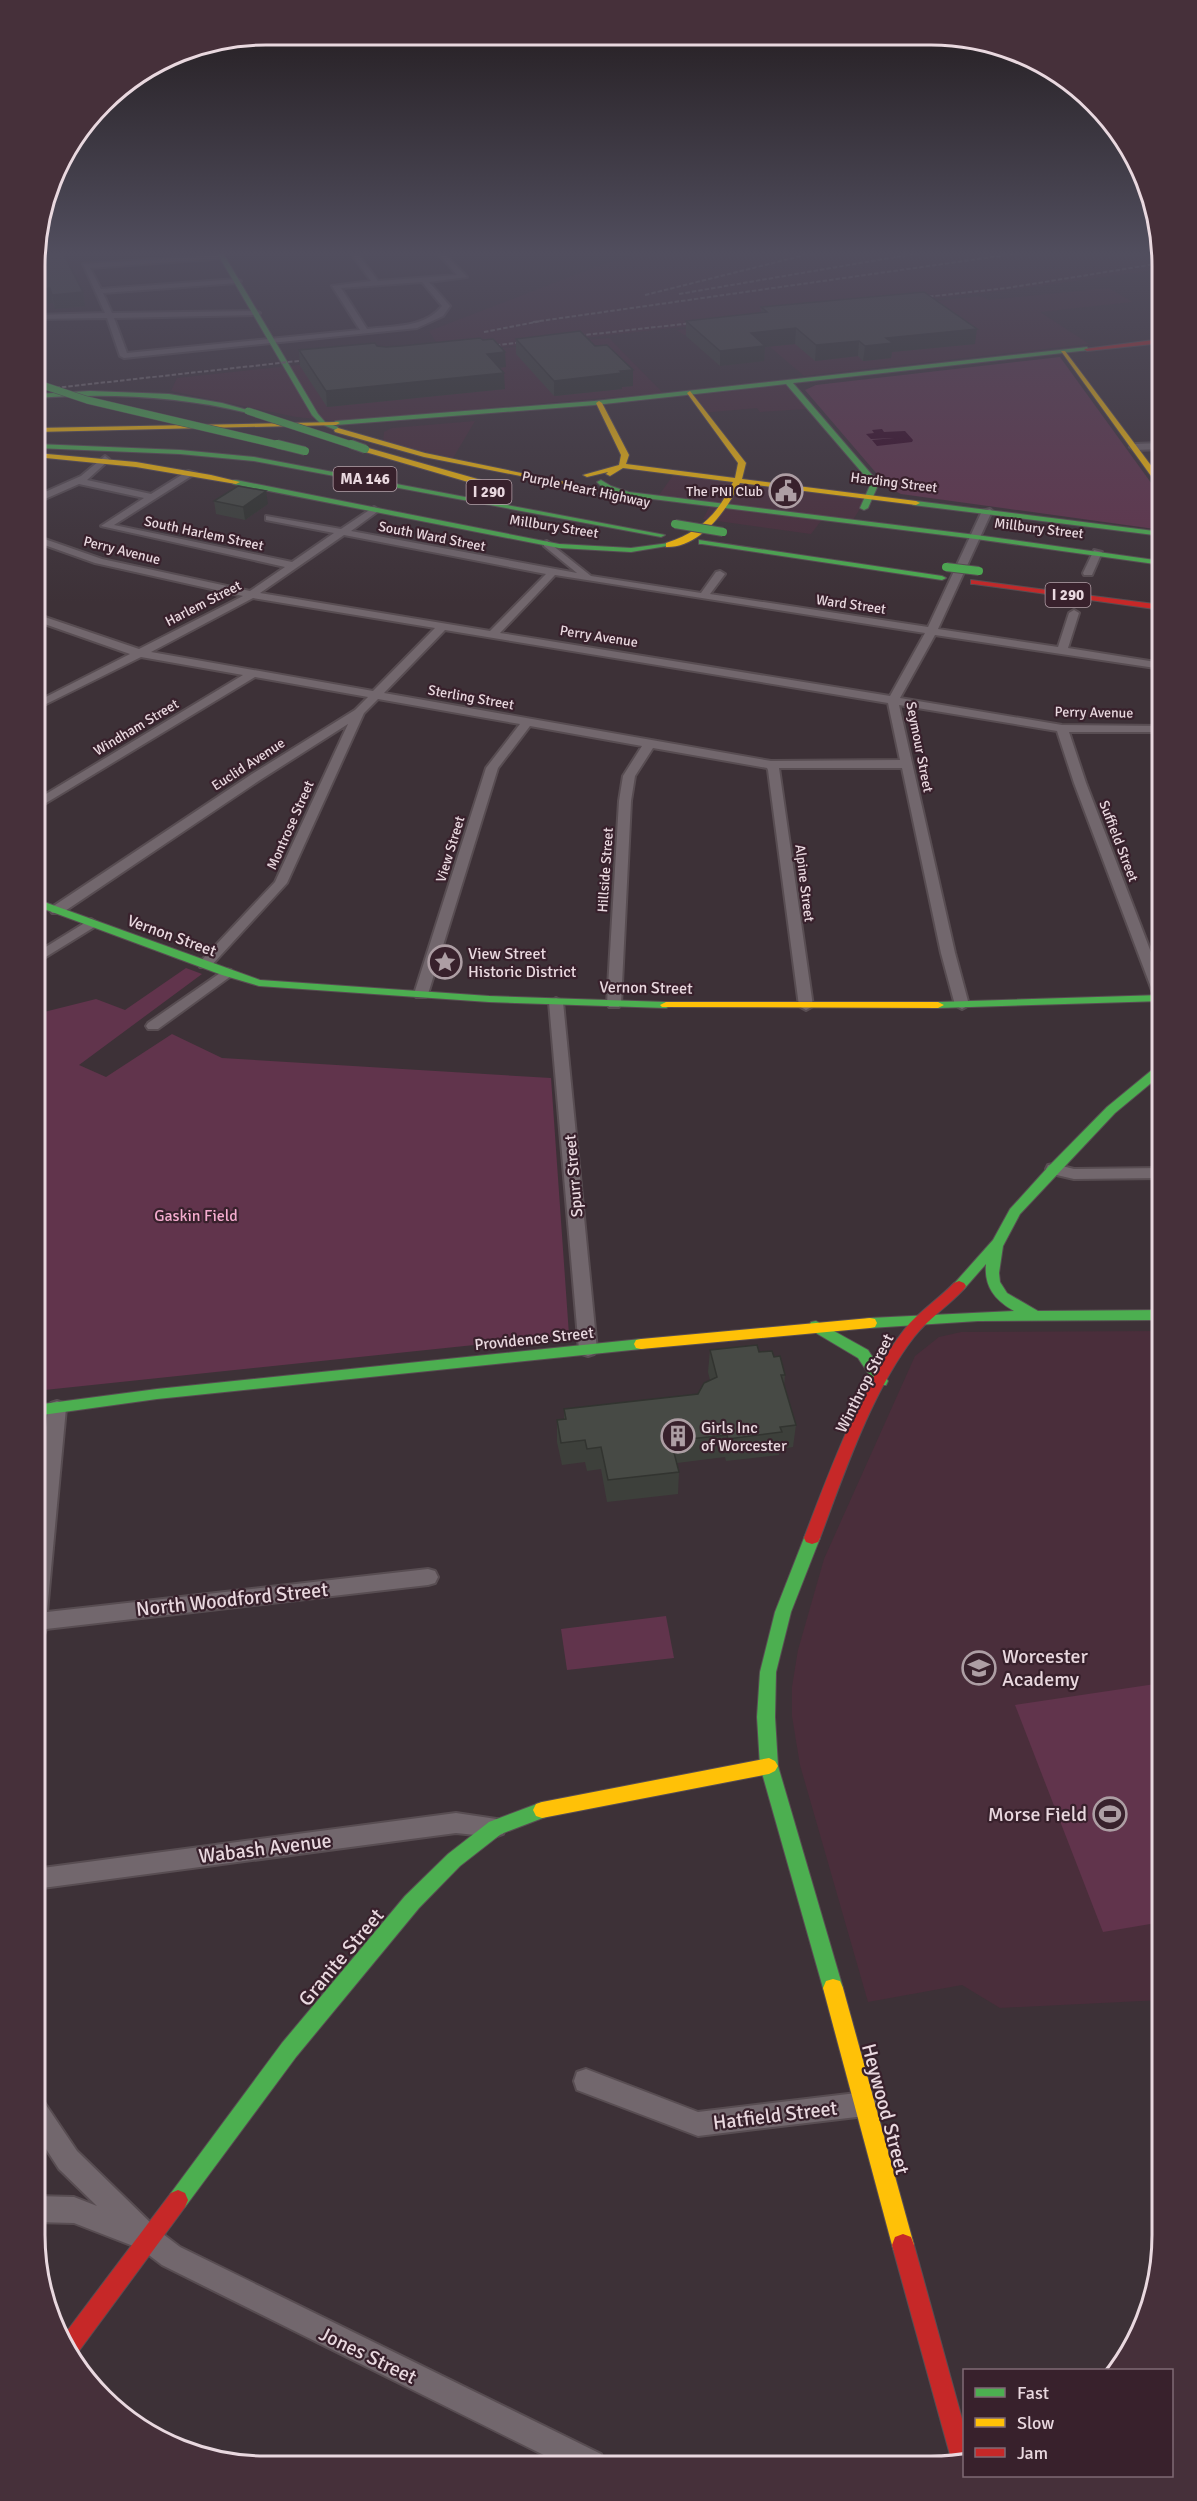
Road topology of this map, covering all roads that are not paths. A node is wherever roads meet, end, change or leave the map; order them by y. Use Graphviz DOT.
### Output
graph roads {
  1 [pos="290,370"];
  2 [pos="907,370"];
  3 [pos="1077,370"];
  4 [pos="789,383"];
  5 [pos="45,386"];
  6 [pos="690,393"];
  7 [pos="45,394"];
  8 [pos="45,398"];
  9 [pos="599,403"];
  10 [pos="323,423"];
  11 [pos="393,427"];
  12 [pos="45,430"];
  13 [pos="338,430"];
  14 [pos="45,436"];
  15 [pos="379,443"];
  16 [pos="45,446"];
  17 [pos="1152,446"];
  18 [pos="1134,447"];
  19 [pos="310,452"];
  20 [pos="45,456"];
  21 [pos="105,459"];
  22 [pos="622,466"];
  23 [pos="383,469"];
  24 [pos="1152,471"];
  25 [pos="191,473"];
  26 [pos="587,475"];
  27 [pos="571,480"];
  28 [pos="738,480"];
  29 [pos="78,481"];
  30 [pos="601,481"];
  31 [pos="492,486"];
  32 [pos="45,496"];
  33 [pos="870,496"];
  34 [pos="152,497"];
  35 [pos="476,500"];
  36 [pos="721,505"];
  37 [pos="593,508"];
  38 [pos="374,510"];
  39 [pos="987,511"];
  40 [pos="269,519"];
  41 [pos="856,522"];
  42 [pos="675,524"];
  43 [pos="342,532"];
  44 [pos="1152,533"];
  45 [pos="976,537"];
  46 [pos="45,541"];
  47 [pos="547,544"];
  48 [pos="1097,552"];
  49 [pos="1152,561"];
  50 [pos="296,566"];
  51 [pos="553,572"];
  52 [pos="944,572"];
  53 [pos="1088,573"];
  54 [pos="720,574"];
  55 [pos="976,576"];
  56 [pos="590,579"];
  57 [pos="252,595"];
  58 [pos="1152,595"];
  59 [pos="703,597"];
  60 [pos="1152,606"];
  61 [pos="1074,613"];
  62 [pos="45,620"];
  63 [pos="442,627"];
  64 [pos="932,631"];
  65 [pos="492,635"];
  66 [pos="1062,651"];
  67 [pos="139,653"];
  68 [pos="1152,664"];
  69 [pos="252,674"];
  70 [pos="378,695"];
  71 [pos="45,701"];
  72 [pos="893,701"];
  73 [pos="359,712"];
  74 [pos="527,722"];
  75 [pos="1062,728"];
  76 [pos="1152,729"];
  77 [pos="649,744"];
  78 [pos="906,764"];
  79 [pos="771,765"];
  80 [pos="45,800"];
  81 [pos="45,905"];
  82 [pos="57,910"];
  83 [pos="91,923"];
  84 [pos="45,953"];
  85 [pos="205,964"];
  86 [pos="226,972"];
  87 [pos="1152,972"];
  88 [pos="422,994"];
  89 [pos="1152,998"];
  90 [pos="556,1002"];
  91 [pos="614,1004"];
  92 [pos="962,1005"];
  93 [pos="806,1006"];
  94 [pos="153,1026"];
  95 [pos="1152,1076"];
  96 [pos="1054,1169"];
  97 [pos="1152,1173"];
  98 [pos="998,1243"];
  99 [pos="1152,1314"];
  100 [pos="1038,1316"];
  101 [pos="927,1320"];
  102 [pos="816,1326"];
  103 [pos="588,1350"];
  104 [pos="881,1381"];
  105 [pos="57,1408"];
  106 [pos="45,1410"];
  107 [pos="45,1527"];
  108 [pos="428,1577"];
  109 [pos="45,1625"];
  110 [pos="769,1766"];
  111 [pos="495,1827"];
  112 [pos="45,1878"];
  113 [pos="586,2081"];
  114 [pos="865,2104"];
  115 [pos="45,2126"];
  116 [pos="45,2209"];
  117 [pos="150,2240"];
  118 [pos="73,2342"];
  119 [pos="961,2454"];
  120 [pos="575,2456"];
  1 -- 10 [label="main road"];
  2 -- 4 [label="main road"];
  3 -- 18 [label="main road"];
  4 -- 6 [label="main road"];
  4 -- 33 [label="main road"];
  5 -- 19 [label="main road, bridge"];
  6 -- 9 [label="main road"];
  6 -- 28 [label="main road"];
  7 -- 31 [label="main road, MA 146, bridge"];
  8 -- 35 [label="main road, I 290"];
  9 -- 10 [label="main road"];
  9 -- 11 [label="main road"];
  9 -- 22 [label="main road"];
  10 -- 12 [label="main road"];
  10 -- 13 [label="main road"];
  11 -- 13 [label="main road"];
  11 -- 15 [label="main road"];
  13 -- 14 [label="main road"];
  13 -- 15 [label="main road"];
  15 -- 27 [label="main road"];
  16 -- 35 [label="main road, MA 146"];
  17 -- 18 [label="street"];
  18 -- 24 [label="main road"];
  20 -- 21 [label="main road, Millbury Street"];
  21 -- 25 [label="main road, Millbury Street"];
  21 -- 29 [label="street"];
  22 -- 26 [label="main road"];
  22 -- 28 [label="main road, Harding Street"];
  22 -- 30 [label="main road"];
  23 -- 42 [label="main road, I 290"];
  25 -- 34 [label="street"];
  25 -- 38 [label="main road, Millbury Street"];
  26 -- 27 [label="main road"];
  26 -- 30 [label="main road"];
  27 -- 30 [label="main road"];
  28 -- 33 [label="main road, Harding Street"];
  28 -- 36 [label="main road"];
  29 -- 32 [label="street"];
  29 -- 34 [label="street"];
  30 -- 36 [label="main road"];
  33 -- 39 [label="main road, Harding Street"];
  33 -- 41 [label="main road"];
  34 -- 50 [label="street, South Harlem Street"];
  35 -- 52 [label="main road, I 290"];
  36 -- 41 [label="main road, Millbury Street"];
  36 -- 47 [label="main road, Millbury Street"];
  37 -- 42 [label="main road, Purple Heart Highway"];
  38 -- 43 [label="street, Harlem Street"];
  38 -- 47 [label="main road, Millbury Street"];
  39 -- 44 [label="main road, Harding Street"];
  39 -- 45 [label="street, Seymour Street"];
  40 -- 43 [label="street, South Ward Street"];
  41 -- 45 [label="main road, Millbury Street"];
  42 -- 52 [label="main road, I 290, bridge"];
  43 -- 50 [label="street, Harlem Street"];
  43 -- 51 [label="street, South Ward Street"];
  45 -- 48 [label="main road, Millbury Street"];
  45 -- 64 [label="street, Seymour Street"];
  46 -- 57 [label="street, Perry Avenue"];
  47 -- 56 [label="street"];
  48 -- 49 [label="main road, Millbury Street"];
  48 -- 53 [label="street"];
  50 -- 57 [label="street, Harlem Street"];
  51 -- 56 [label="street, South Ward Street"];
  51 -- 65 [label="street"];
  52 -- 55 [label="main road, I 290"];
  54 -- 59 [label="street"];
  55 -- 58 [label="main road, I 290"];
  55 -- 60 [label="main road, I 290"];
  56 -- 59 [label="street, Ward Street"];
  57 -- 63 [label="street, Perry Avenue"];
  57 -- 67 [label="street, Harlem Street"];
  59 -- 64 [label="street, Ward Street"];
  61 -- 66 [label="street"];
  62 -- 67 [label="street, Sterling Street"];
  63 -- 65 [label="street, Perry Avenue"];
  63 -- 70 [label="street, Euclid Avenue"];
  64 -- 66 [label="street, Ward Street"];
  64 -- 72 [label="street, Seymour Street"];
  65 -- 72 [label="street, Perry Avenue"];
  66 -- 68 [label="street, Ward Street"];
  67 -- 69 [label="street, Sterling Street"];
  67 -- 71 [label="street, Harlem Street"];
  69 -- 70 [label="street, Sterling Street"];
  69 -- 80 [label="street, Windham Street"];
  70 -- 73 [label="street, Euclid Avenue"];
  70 -- 74 [label="street, Sterling Street"];
  72 -- 75 [label="street, Perry Avenue"];
  72 -- 78 [label="street, Seymour Street"];
  73 -- 82 [label="street, Euclid Avenue"];
  73 -- 85 [label="street, Montrose Street"];
  74 -- 77 [label="street, Sterling Street"];
  74 -- 88 [label="street, View Street"];
  75 -- 76 [label="street, Perry Avenue"];
  75 -- 87 [label="street, Suffield Street"];
  77 -- 79 [label="street, Sterling Street"];
  77 -- 91 [label="street, Hillside Street"];
  78 -- 79 [label="street, Sterling Street"];
  78 -- 92 [label="street, Seymour Street"];
  79 -- 93 [label="street, Alpine Street"];
  81 -- 82 [label="main road, Vernon Street"];
  82 -- 83 [label="main road, Vernon Street"];
  83 -- 84 [label="street"];
  83 -- 85 [label="main road, Vernon Street"];
  85 -- 86 [label="main road, Vernon Street"];
  86 -- 88 [label="main road, Vernon Street"];
  86 -- 94 [label="street"];
  88 -- 90 [label="main road, Vernon Street"];
  89 -- 92 [label="main road, Vernon Street"];
  90 -- 91 [label="main road, Vernon Street"];
  90 -- 103 [label="street, Spurr Street"];
  91 -- 93 [label="main road, Vernon Street"];
  92 -- 93 [label="main road, Vernon Street"];
  95 -- 96 [label="main road, Winthrop Street"];
  96 -- 97 [label="street"];
  96 -- 98 [label="main road, Winthrop Street"];
  98 -- 100 [label="main road, Providence Street"];
  98 -- 101 [label="main road, Winthrop Street"];
  99 -- 100 [label="main road, Providence Street"];
  100 -- 101 [label="main road, Providence Street"];
  101 -- 102 [label="main road, Providence Street"];
  101 -- 104 [label="main road, Winthrop Street"];
  102 -- 103 [label="main road, Providence Street"];
  102 -- 104 [label="main road"];
  103 -- 105 [label="main road, Providence Street"];
  104 -- 110 [label="main road, Winthrop Street"];
  105 -- 106 [label="main road, Providence Street"];
  105 -- 107 [label="street"];
  108 -- 109 [label="street, North Woodford Street"];
  110 -- 111 [label="main road, Granite Street"];
  110 -- 114 [label="main road, Heywood Street"];
  111 -- 112 [label="street, Wabash Avenue"];
  111 -- 117 [label="main road, Granite Street"];
  113 -- 114 [label="street, Hatfield Street"];
  114 -- 119 [label="main road, Heywood Street"];
  115 -- 117 [label="street"];
  116 -- 117 [label="street"];
  117 -- 118 [label="main road, Granite Street"];
  117 -- 120 [label="street, Jones Street"];
}
